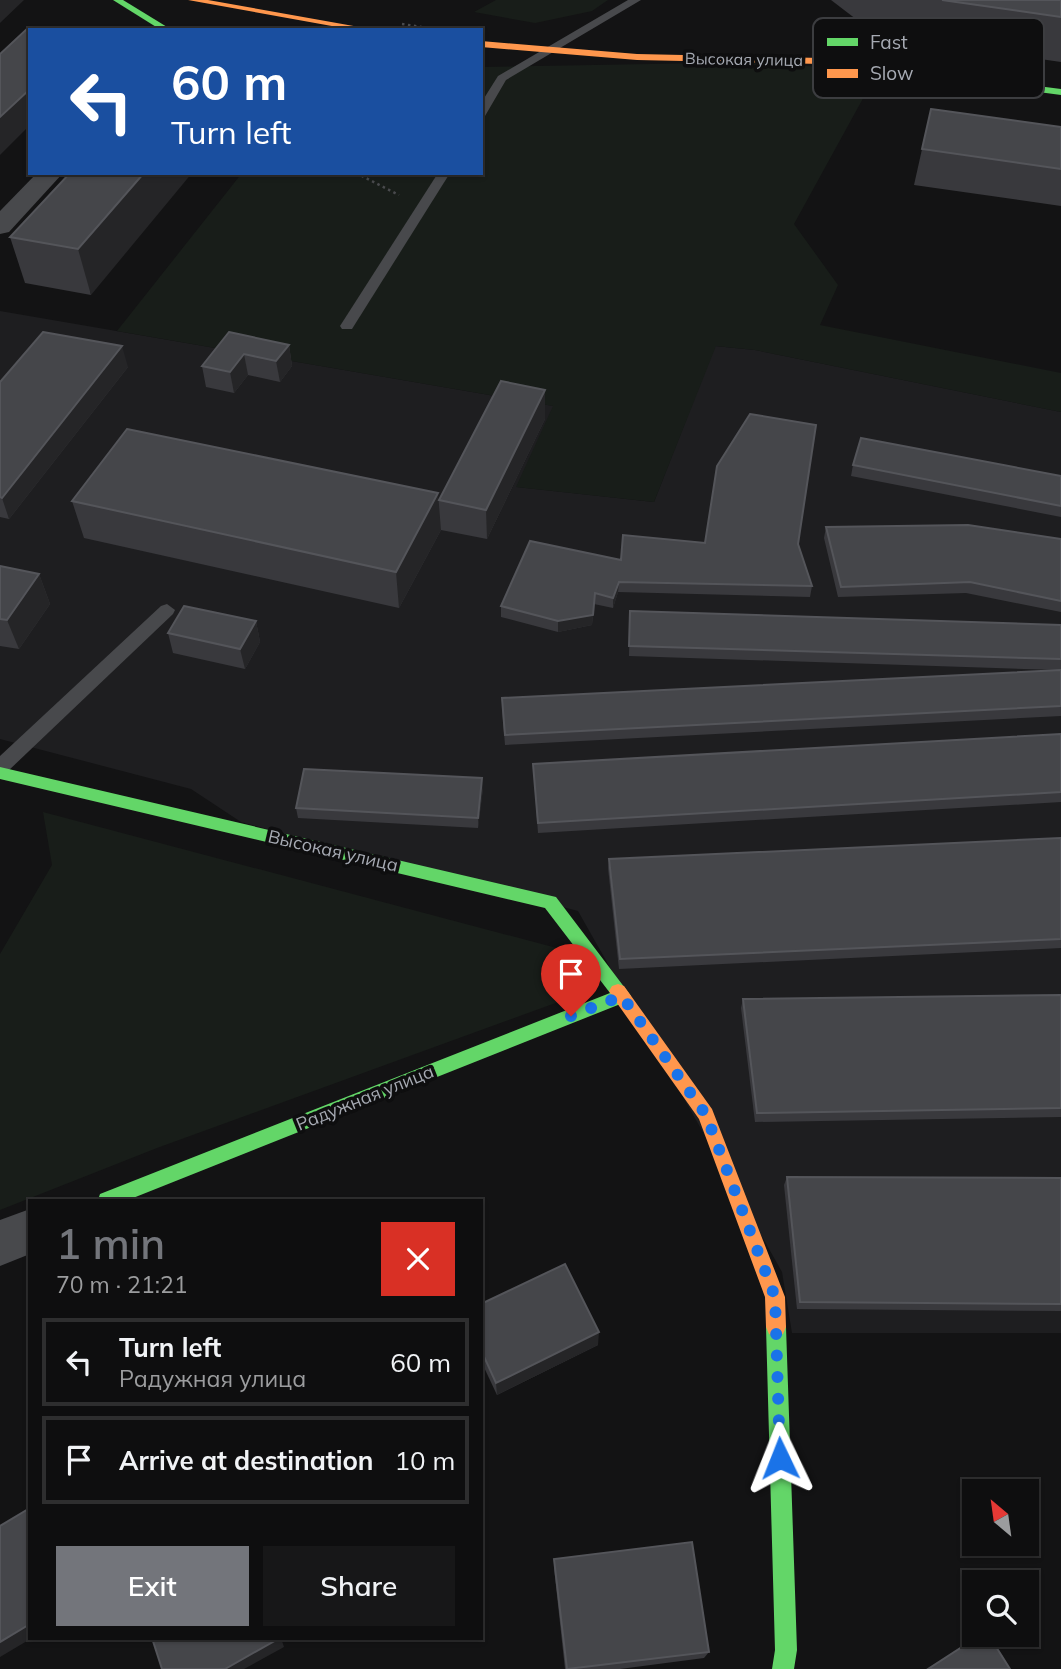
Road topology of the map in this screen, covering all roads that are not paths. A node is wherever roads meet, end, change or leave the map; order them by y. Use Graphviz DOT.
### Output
graph roads {
  1 [pos="117,0"];
  2 [pos="192,0"];
  3 [pos="636,0"];
  4 [pos="164,28"];
  5 [pos="360,28"];
  6 [pos="483,44"];
  7 [pos="551,52"];
  8 [pos="483,61"];
  9 [pos="813,61"];
  10 [pos="483,110"];
  11 [pos="49,175"];
  12 [pos="443,175"];
  13 [pos="0,226"];
  14 [pos="347,326"];
  15 [pos="167,610"];
  16 [pos="0,767"];
  17 [pos="0,773"];
  18 [pos="622,996"];
  19 [pos="110,1199"];
  20 [pos="28,1232"];
  21 [pos="0,1243"];
  22 [pos="783,1669"];
  1 -- 4 [label="street"];
  2 -- 5 [label="street"];
  3 -- 7 [label="lane"];
  6 -- 7 [label="street"];
  7 -- 8 [label="street"];
  7 -- 9 [label="street, Высокая улица"];
  7 -- 10 [label="lane"];
  11 -- 13 [label="street"];
  12 -- 14 [label="lane"];
  15 -- 16 [label="lane"];
  17 -- 18 [label="street, Высокая улица"];
  18 -- 19 [label="street, Радужная улица"];
  18 -- 22 [label="street, Высокая улица"];
  20 -- 21 [label="street"];
}
